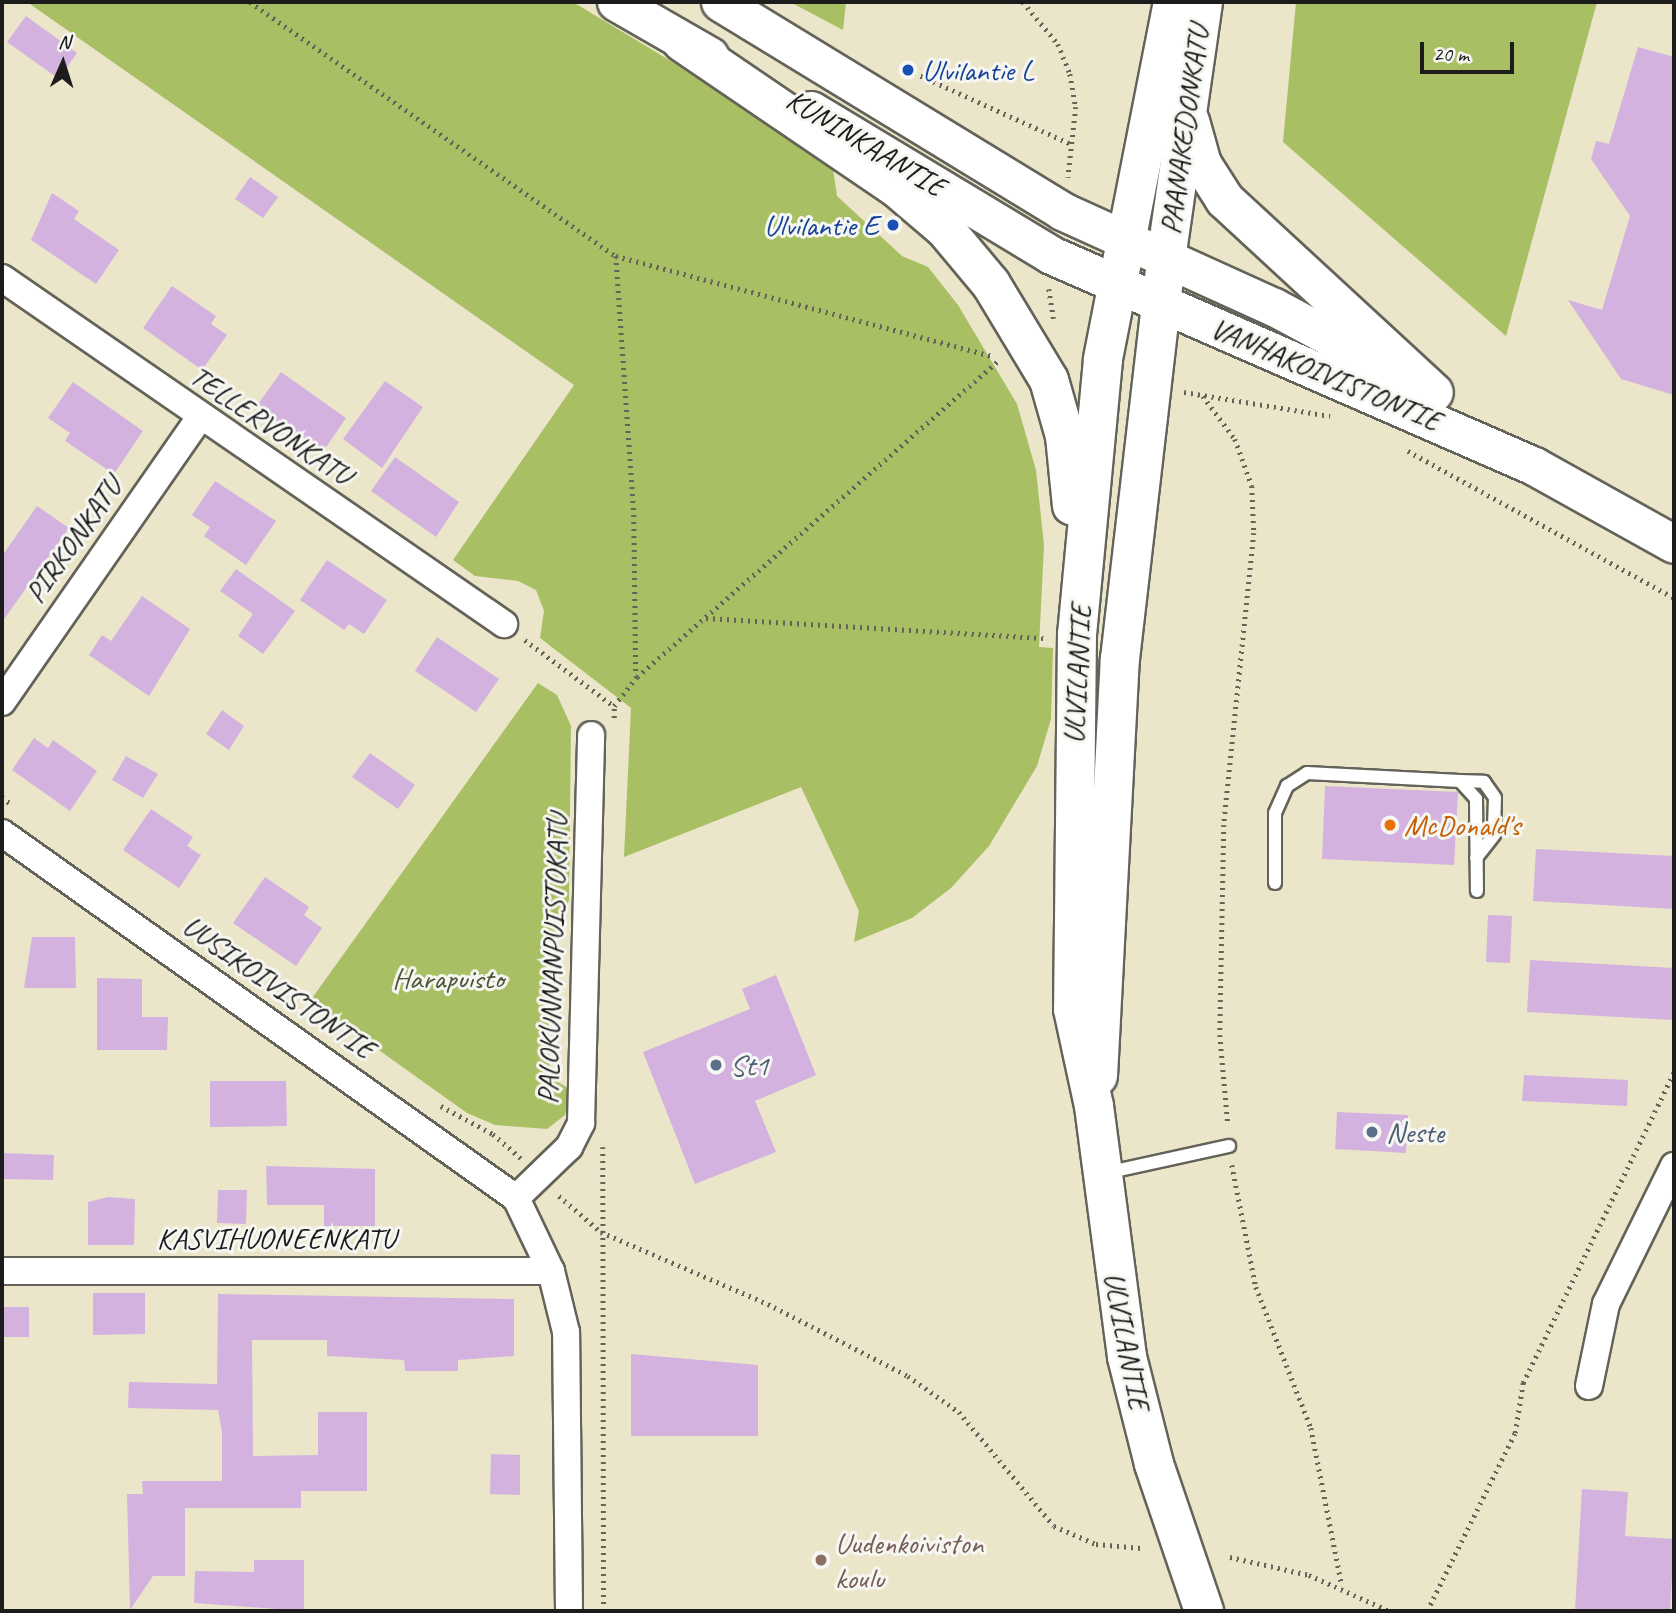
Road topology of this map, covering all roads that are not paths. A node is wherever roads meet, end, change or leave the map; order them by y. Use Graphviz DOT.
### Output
graph roads {
  1 [pos="616,2"];
  2 [pos="720,2"];
  3 [pos="1172,2"];
  4 [pos="1203,2"];
  5 [pos="682,42"];
  6 [pos="1188,113"];
  7 [pos="1125,242"];
  8 [pos="1166,259"];
  9 [pos="2,278"];
  10 [pos="1116,287"];
  11 [pos="1160,306"];
  12 [pos="1434,393"];
  13 [pos="200,417"];
  14 [pos="1534,466"];
  15 [pos="1674,544"];
  16 [pos="504,625"];
  17 [pos="1061,629"];
  18 [pos="2,702"];
  19 [pos="602,734"];
  20 [pos="1460,781"];
  21 [pos="2,833"];
  22 [pos="1476,858"];
  23 [pos="1275,883"];
  24 [pos="1477,891"];
  25 [pos="1094,1106"];
  26 [pos="1229,1146"];
  27 [pos="1674,1166"];
  28 [pos="1101,1174"];
  29 [pos="516,1198"];
  30 [pos="2,1271"];
  31 [pos="551,1271"];
  32 [pos="1589,1386"];
  33 [pos="1191,1568"];
  34 [pos="569,1611"];
  35 [pos="1205,1611"];
  36 [pos="1212,1611"];
  1 -- 5 [label="main road, KUNINKAANTIE"];
  2 -- 7 [label="main road, KUNINKAANTIE"];
  3 -- 7 [label="main road, PAANAKEDONKATU"];
  4 -- 6 [label="main road, PAANAKEDONKATU"];
  5 -- 10 [label="main road, KUNINKAANTIE"];
  5 -- 17 [label="main road"];
  6 -- 8 [label="main road, PAANAKEDONKATU"];
  6 -- 12 [label="main road"];
  7 -- 8 [label="main road, KUNINKAANTIE"];
  7 -- 10 [label="main road, ULVILANTIE"];
  8 -- 11 [label="main road, ULVILANTIE"];
  8 -- 12 [label="main road, VANHAKOIVISTONTIE"];
  9 -- 13 [label="street, TELLERVONKATU"];
  10 -- 11 [label="main road, VANHAKOIVISTONTIE"];
  10 -- 17 [label="main road, ULVILANTIE"];
  11 -- 14 [label="main road, VANHAKOIVISTONTIE"];
  11 -- 25 [label="main road, ULVILANTIE"];
  12 -- 14 [label="main road, VANHAKOIVISTONTIE"];
  13 -- 16 [label="street, TELLERVONKATU"];
  13 -- 18 [label="street, PIRKONKATU"];
  14 -- 15 [label="main road, VANHAKOIVISTONTIE"];
  17 -- 25 [label="main road, ULVILANTIE"];
  19 -- 29 [label="street, PALOKUNNANPUISTOKATU"];
  20 -- 22 [label="lane"];
  20 -- 22 [label="lane"];
  20 -- 23 [label="lane"];
  21 -- 29 [label="street, UUSIKOIVISTONTIE"];
  22 -- 24 [label="lane"];
  25 -- 28 [label="main road, ULVILANTIE"];
  26 -- 28 [label="lane"];
  27 -- 32 [label="street"];
  28 -- 33 [label="main road, ULVILANTIE"];
  29 -- 31 [label="street"];
  30 -- 31 [label="street, KASVIHUONEENKATU"];
  31 -- 34 [label="street"];
  33 -- 35 [label="main road, ULVILANTIE"];
  33 -- 36 [label="main road, ULVILANTIE"];
}
